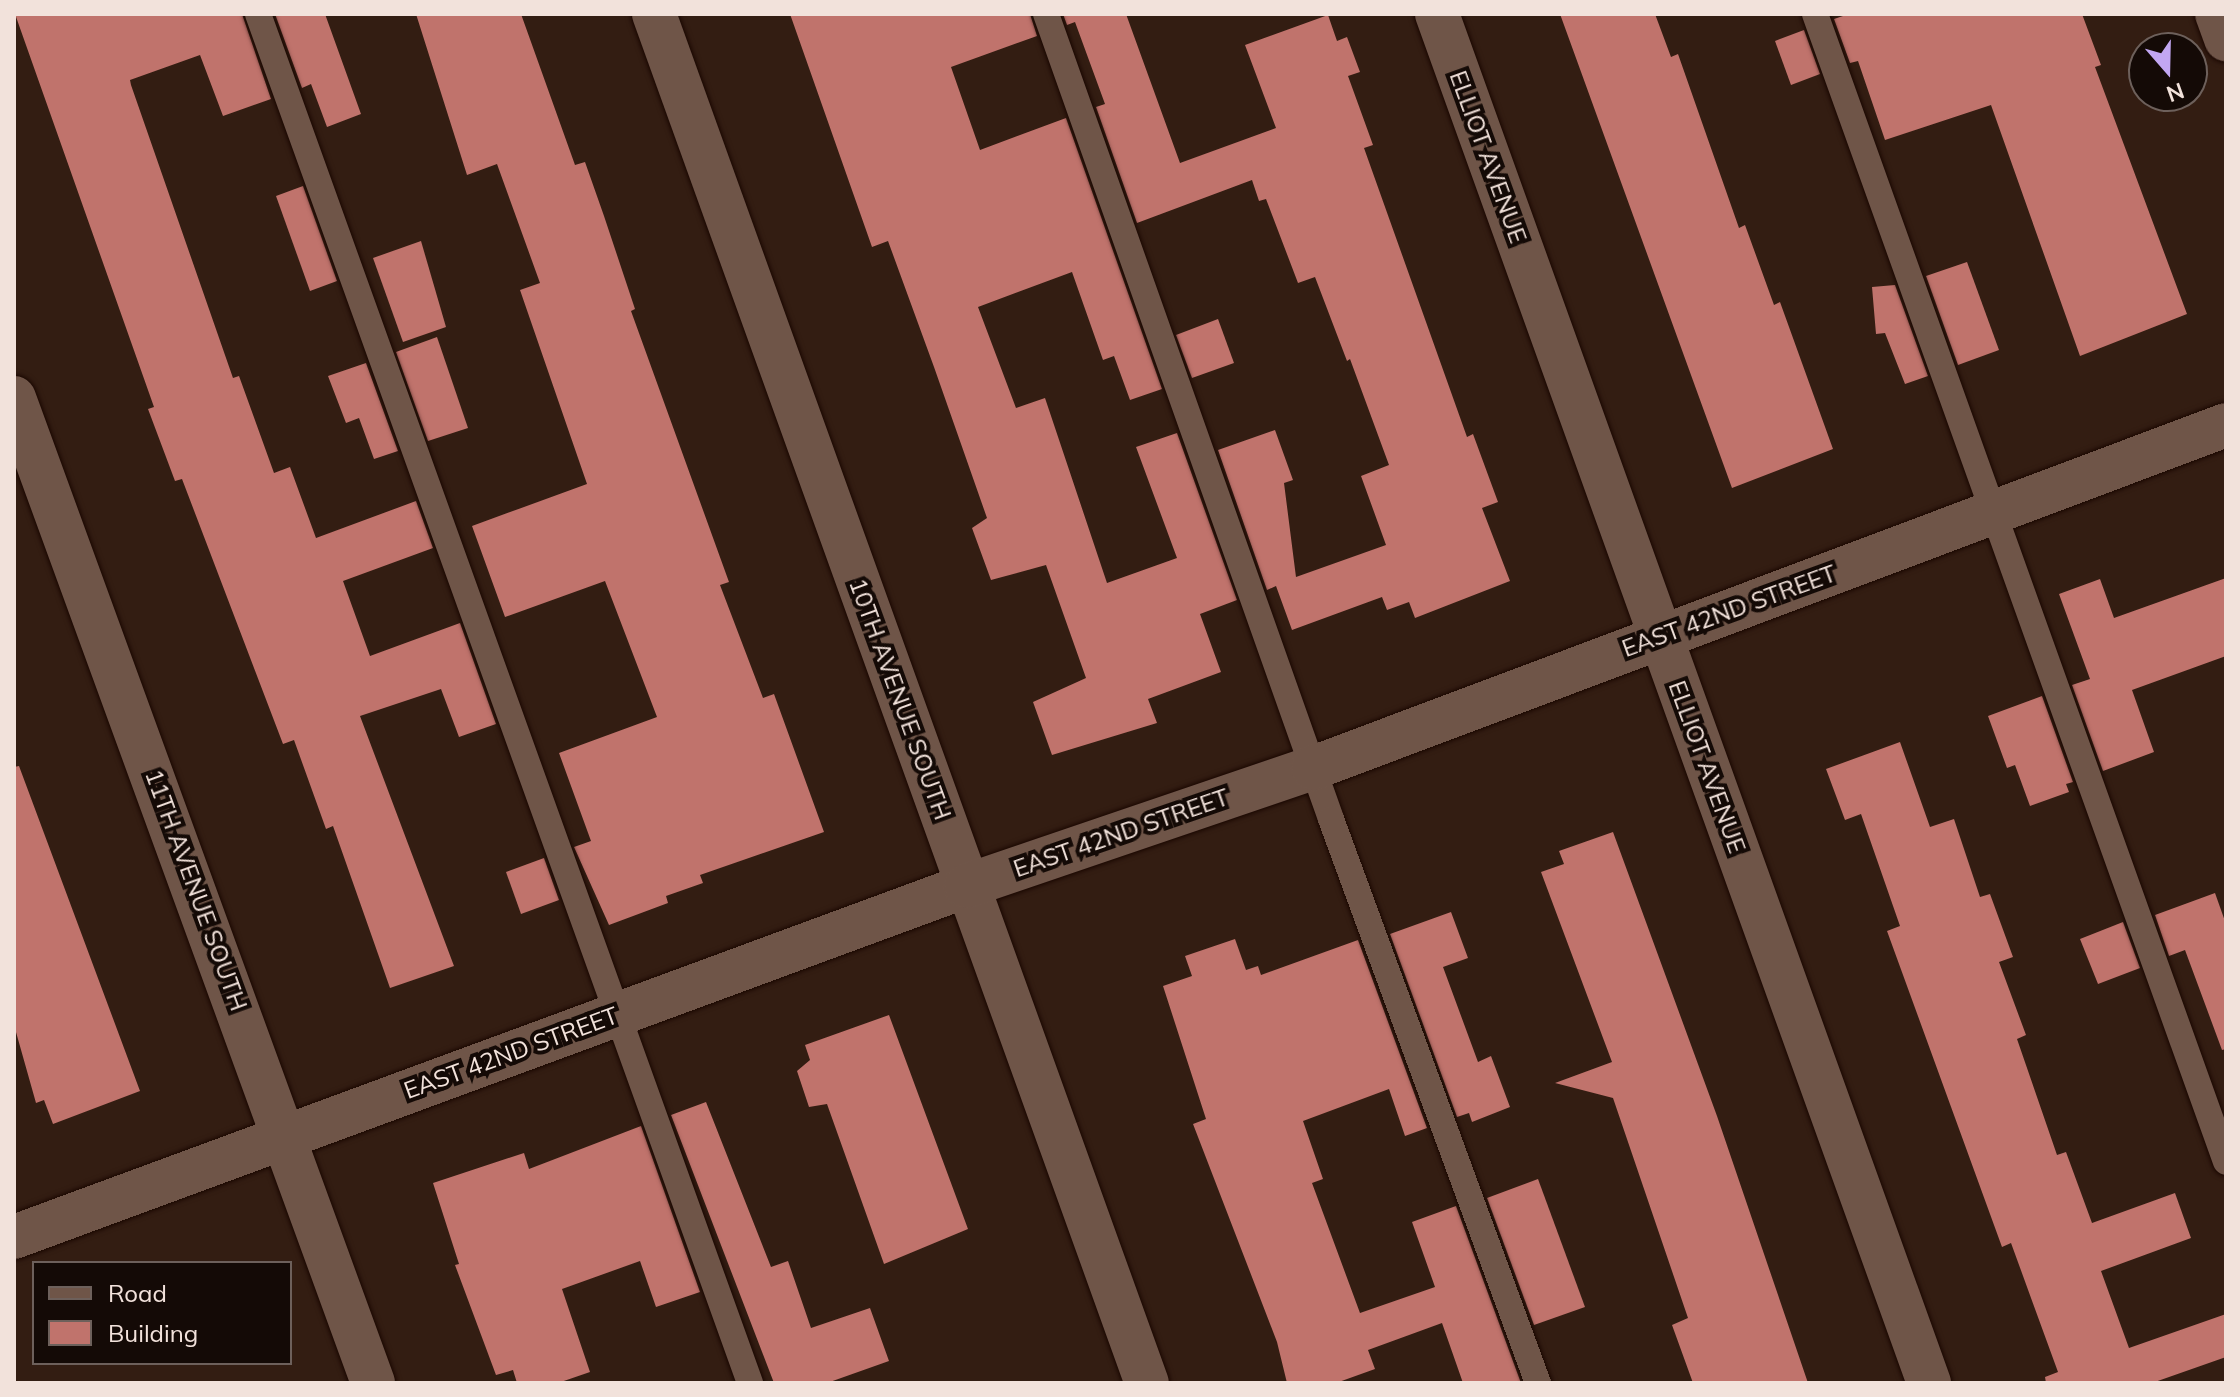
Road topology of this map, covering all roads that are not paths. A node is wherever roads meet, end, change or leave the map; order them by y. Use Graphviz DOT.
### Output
graph roads {
  1 [pos="258,14"];
  2 [pos="654,14"];
  3 [pos="1046,14"];
  4 [pos="1437,14"];
  5 [pos="1815,14"];
  6 [pos="2217,14"];
  7 [pos="2226,39"];
  8 [pos="14,398"];
  9 [pos="2226,425"];
  10 [pos="1993,513"];
  11 [pos="1660,637"];
  12 [pos="1313,768"];
  13 [pos="966,886"];
  14 [pos="620,1013"];
  15 [pos="286,1137"];
  16 [pos="2226,1162"];
  17 [pos="14,1237"];
  18 [pos="373,1383"];
  19 [pos="750,1383"];
  20 [pos="1147,1383"];
  21 [pos="1538,1383"];
  22 [pos="1929,1383"];
  1 -- 14 [label="lane"];
  2 -- 13 [label="street, 10TH AVENUE SOUTH"];
  3 -- 12 [label="lane"];
  4 -- 11 [label="street, ELLIOT AVENUE"];
  5 -- 10 [label="lane"];
  6 -- 7 [label="street"];
  8 -- 15 [label="street, 11TH AVENUE SOUTH"];
  9 -- 10 [label="street, EAST 42ND STREET"];
  10 -- 11 [label="street, EAST 42ND STREET"];
  10 -- 16 [label="lane"];
  11 -- 12 [label="street, EAST 42ND STREET"];
  11 -- 22 [label="street, ELLIOT AVENUE"];
  12 -- 13 [label="street, EAST 42ND STREET"];
  12 -- 21 [label="lane"];
  13 -- 14 [label="street, EAST 42ND STREET"];
  13 -- 20 [label="street, 10TH AVENUE SOUTH"];
  14 -- 15 [label="street, EAST 42ND STREET"];
  14 -- 19 [label="lane"];
  15 -- 17 [label="street, EAST 42ND STREET"];
  15 -- 18 [label="street, 11TH AVENUE SOUTH"];
}
